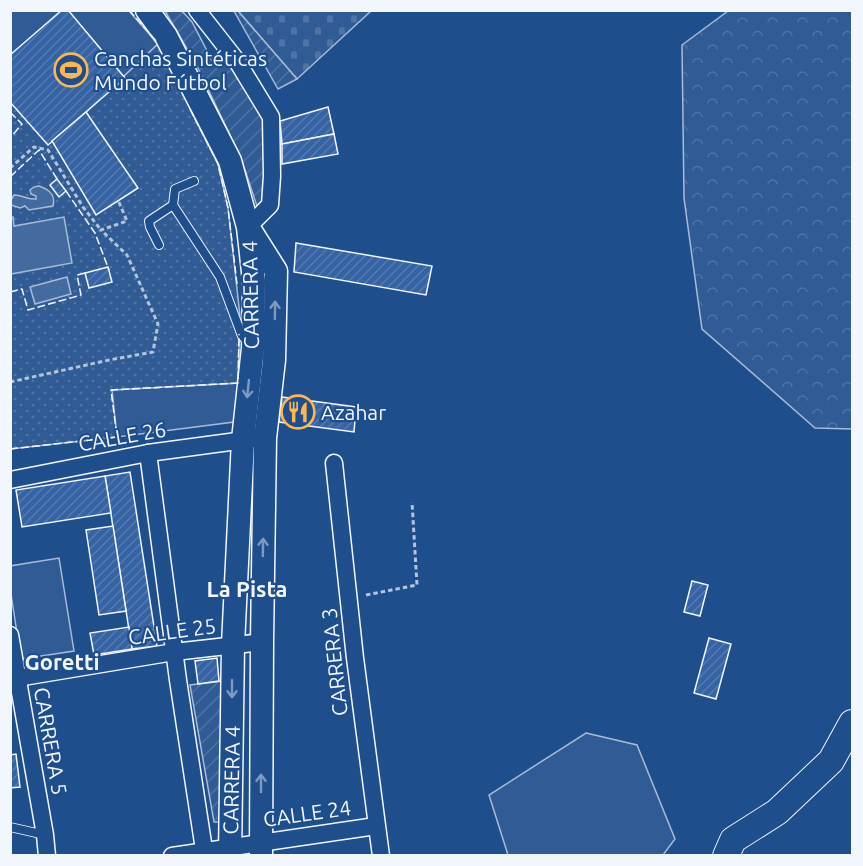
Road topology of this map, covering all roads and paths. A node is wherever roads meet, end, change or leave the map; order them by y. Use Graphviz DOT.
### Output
graph roads {
  1 [pos="147,10"];
  2 [pos="197,10"];
  3 [pos="10,168"];
  4 [pos="194,181"];
  5 [pos="118,200"];
  6 [pos="173,205"];
  7 [pos="248,226"];
  8 [pos="102,230"];
  9 [pos="159,245"];
  10 [pos="253,348"];
  11 [pos="57,364"];
  12 [pos="58,371"];
  13 [pos="10,382"];
  14 [pos="265,438"];
  15 [pos="243,440"];
  16 [pos="148,453"];
  17 [pos="334,464"];
  18 [pos="10,480"];
  19 [pos="412,502"];
  20 [pos="350,599"];
  21 [pos="10,635"];
  22 [pos="262,642"];
  23 [pos="233,645"];
  24 [pos="174,652"];
  25 [pos="17,678"];
  26 [pos="852,723"];
  27 [pos="376,826"];
  28 [pos="10,827"];
  29 [pos="45,835"];
  30 [pos="261,849"];
  31 [pos="230,852"];
  32 [pos="204,853"];
  33 [pos="47,855"];
  34 [pos="172,855"];
  35 [pos="381,855"];
  36 [pos="726,855"];
  1 -- 7 [label="main road"];
  2 -- 7 [label="street"];
  3 -- 8 [label="path"];
  4 -- 6 [label="lane"];
  5 -- 8 [label="path"];
  6 -- 9 [label="lane"];
  6 -- 10 [label="lane"];
  7 -- 10 [label="main road, CARRERA 4"];
  14 -- 7 [label="main road, CARRERA 4, one-way"];
  8 -- 12 [label="path"];
  10 -- 15 [label="main road, CARRERA 4, one-way"];
  11 -- 12 [label="path"];
  12 -- 13 [label="path"];
  14 -- 15 [label="street, CALLE 26"];
  22 -- 14 [label="main road, CARRERA 4, one-way"];
  15 -- 16 [label="street, CALLE 26"];
  15 -- 23 [label="main road, CARRERA 4"];
  16 -- 18 [label="street, CALLE 26"];
  16 -- 24 [label="street, CARRERA 4"];
  17 -- 20 [label="street, CARRERA 3"];
  19 -- 20 [label="path"];
  20 -- 27 [label="street, CARRERA 3"];
  21 -- 25 [label="street, CARRERA 5"];
  22 -- 23 [label="street, CALLE 25"];
  30 -- 22 [label="main road, CARRERA 4, one-way"];
  23 -- 24 [label="street, CALLE 25"];
  23 -- 31 [label="main road, CARRERA 4, one-way"];
  24 -- 25 [label="street, CALLE 25"];
  24 -- 32 [label="street, CARRERA 4"];
  25 -- 29 [label="street, CARRERA 5"];
  26 -- 36 [label="main road"];
  27 -- 30 [label="street, CALLE 24"];
  27 -- 35 [label="street, CARRERA 3"];
  28 -- 29 [label="lane"];
  29 -- 33 [label="street, CARRERA 5"];
  30 -- 31 [label="street, CALLE 24"];
  31 -- 32 [label="street, CALLE 24"];
  32 -- 34 [label="street, CALLE 24"];
}
